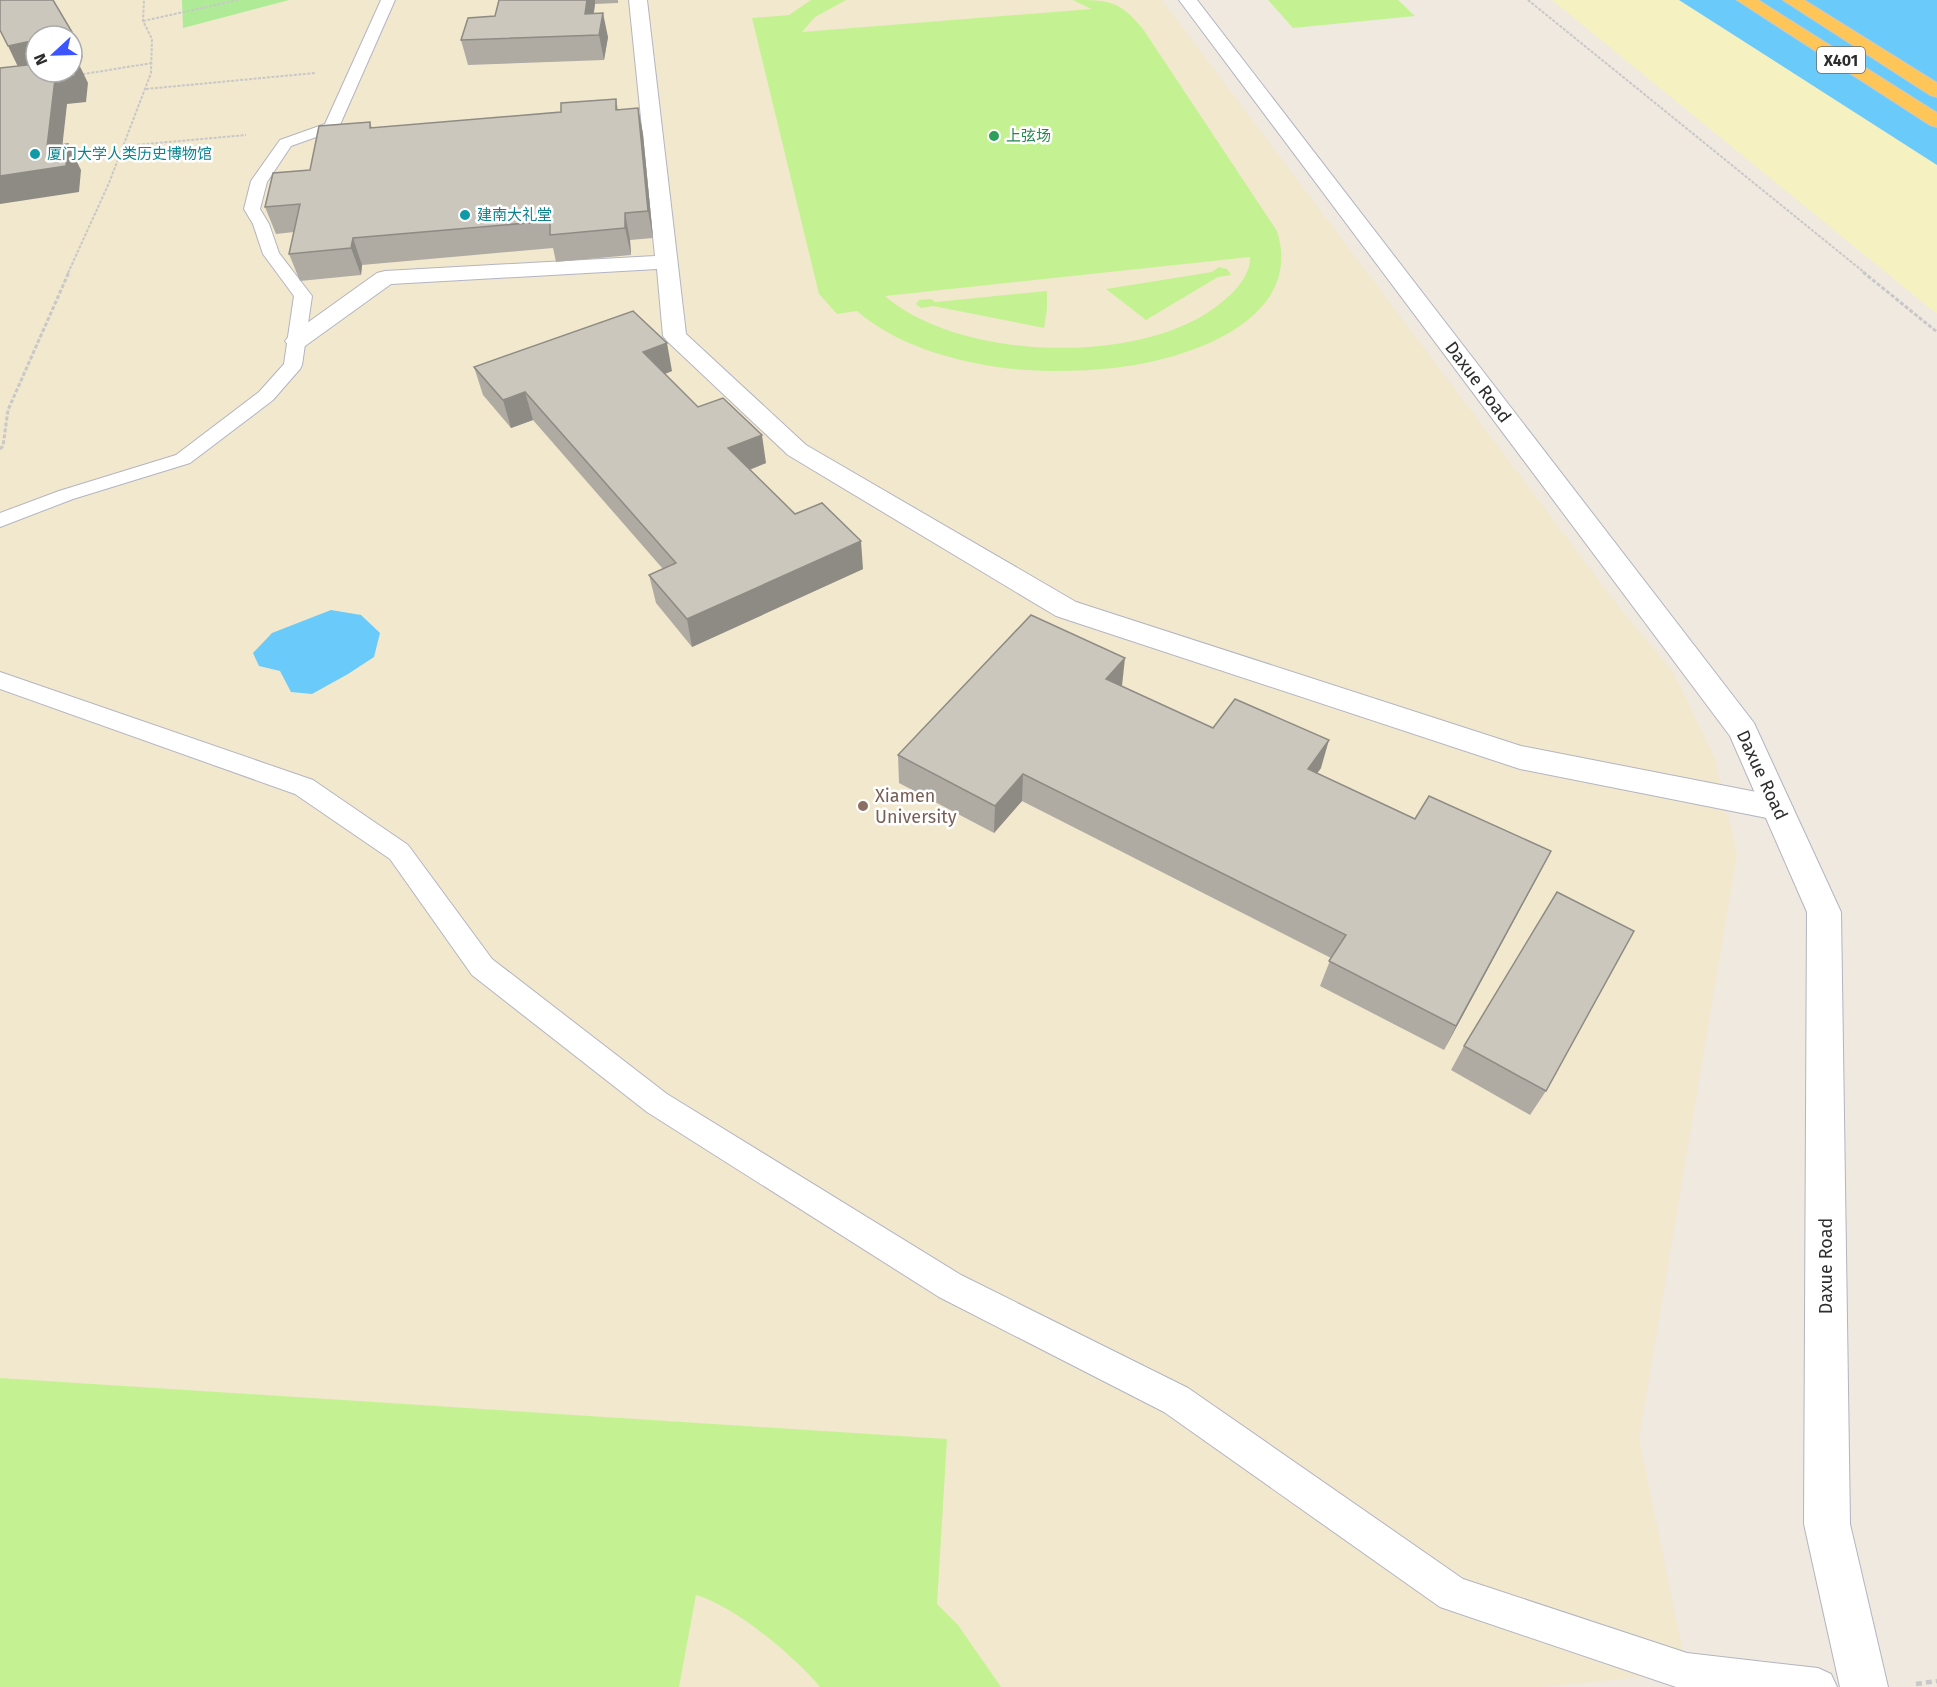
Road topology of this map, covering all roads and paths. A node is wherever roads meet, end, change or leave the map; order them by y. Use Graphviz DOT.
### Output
graph roads {
  1 [pos="144,0"];
  2 [pos="238,0"];
  3 [pos="388,0"];
  4 [pos="638,0"];
  5 [pos="1188,0"];
  6 [pos="1528,0"];
  7 [pos="1746,0"];
  8 [pos="1792,0"];
  9 [pos="143,21"];
  10 [pos="152,63"];
  11 [pos="357,69"];
  12 [pos="84,74"];
  13 [pos="146,89"];
  14 [pos="1937,91"];
  15 [pos="1937,121"];
  16 [pos="250,135"];
  17 [pos="124,146"];
  18 [pos="667,262"];
  19 [pos="1937,332"];
  20 [pos="297,341"];
  21 [pos="0,449"];
  22 [pos="0,520"];
  23 [pos="0,681"];
  24 [pos="1777,808"];
  25 [pos="1818,1687"];
  26 [pos="1864,1687"];
  1 -- 9 [label="path"];
  2 -- 9 [label="path"];
  3 -- 11 [label="lane"];
  4 -- 18 [label="street"];
  5 -- 24 [label="street, Daxue Road"];
  6 -- 19 [label="path"];
  7 -- 15 [label="highway, X401"];
  8 -- 14 [label="highway, X401"];
  9 -- 10 [label="path"];
  10 -- 12 [label="path"];
  10 -- 13 [label="path"];
  11 -- 13 [label="path"];
  11 -- 20 [label="lane"];
  13 -- 17 [label="path"];
  16 -- 17 [label="path"];
  17 -- 21 [label="path"];
  18 -- 20 [label="street"];
  18 -- 24 [label="street"];
  20 -- 22 [label="lane"];
  23 -- 25 [label="lane"];
  24 -- 26 [label="street, Daxue Road"];
}
